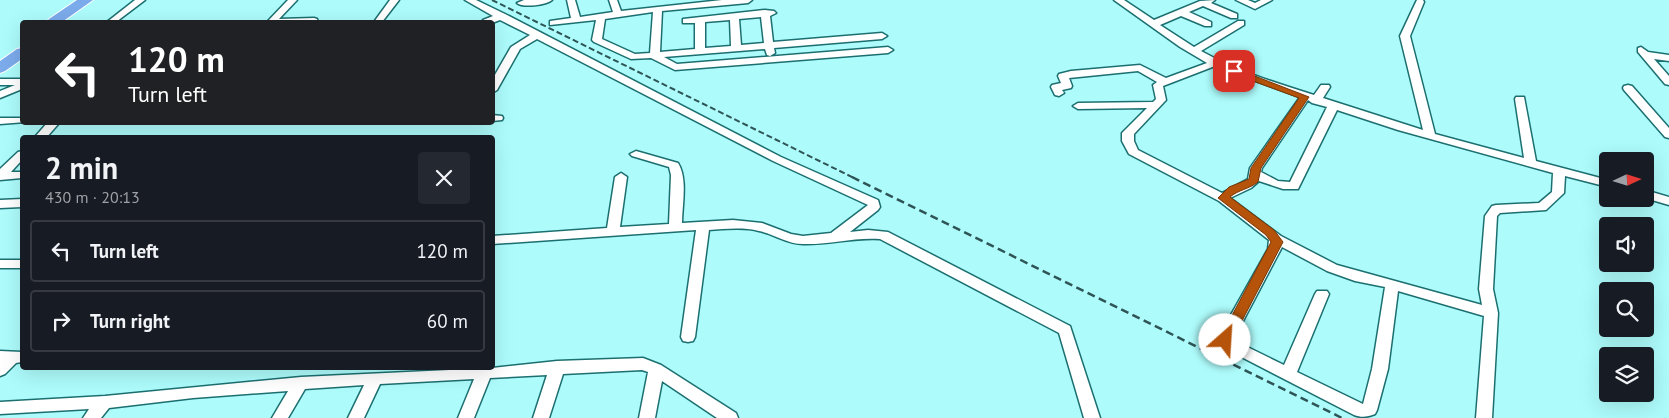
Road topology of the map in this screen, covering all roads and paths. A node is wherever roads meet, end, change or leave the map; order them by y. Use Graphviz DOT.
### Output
graph roads {
  1 [pos="86,0"];
  2 [pos="95,0"];
  3 [pos="141,0"];
  4 [pos="293,0"];
  5 [pos="395,0"];
  6 [pos="469,0"];
  7 [pos="548,0"];
  8 [pos="571,0"];
  9 [pos="613,0"];
  10 [pos="748,0"];
  11 [pos="1118,0"];
  12 [pos="1240,0"];
  13 [pos="1268,0"];
  14 [pos="712,2"];
  15 [pos="1207,2"];
  16 [pos="1420,2"];
  17 [pos="521,4"];
  18 [pos="658,9"];
  19 [pos="1183,12"];
  20 [pos="618,14"];
  21 [pos="502,16"];
  22 [pos="734,16"];
  23 [pos="601,17"];
  24 [pos="713,18"];
  25 [pos="700,19"];
  26 [pos="57,20"];
  27 [pos="67,20"];
  28 [pos="114,20"];
  29 [pos="273,20"];
  30 [pos="380,20"];
  31 [pos="491,20"];
  32 [pos="576,20"];
  33 [pos="686,21"];
  34 [pos="553,23"];
  35 [pos="1153,24"];
  36 [pos="1208,24"];
  37 [pos="537,35"];
  38 [pos="882,36"];
  39 [pos="20,45"];
  40 [pos="770,46"];
  41 [pos="736,48"];
  42 [pos="888,50"];
  43 [pos="700,51"];
  44 [pos="1195,51"];
  45 [pos="20,53"];
  46 [pos="675,54"];
  47 [pos="654,57"];
  48 [pos="1669,58"];
  49 [pos="0,60"];
  50 [pos="770,60"];
  51 [pos="1216,62"];
  52 [pos="675,67"];
  53 [pos="0,68"];
  54 [pos="1665,73"];
  55 [pos="0,82"];
  56 [pos="1165,82"];
  57 [pos="1669,82"];
  58 [pos="495,85"];
  59 [pos="20,86"];
  60 [pos="1325,87"];
  61 [pos="1628,88"];
  62 [pos="1059,93"];
  63 [pos="0,95"];
  64 [pos="1304,97"];
  65 [pos="1520,100"];
  66 [pos="1316,101"];
  67 [pos="1158,105"];
  68 [pos="1078,106"];
  69 [pos="1333,106"];
  70 [pos="0,121"];
  71 [pos="20,121"];
  72 [pos="52,125"];
  73 [pos="42,135"];
  74 [pos="1430,135"];
  75 [pos="1669,135"];
  76 [pos="636,154"];
  77 [pos="666,155"];
  78 [pos="20,156"];
  79 [pos="1531,163"];
  80 [pos="1559,170"];
  81 [pos="1255,173"];
  82 [pos="20,175"];
  83 [pos="0,176"];
  84 [pos="621,177"];
  85 [pos="1599,181"];
  86 [pos="1654,196"];
  87 [pos="1223,198"];
  88 [pos="1669,200"];
  89 [pos="20,203"];
  90 [pos="0,204"];
  91 [pos="703,226"];
  92 [pos="675,228"];
  93 [pos="613,232"];
  94 [pos="836,236"];
  95 [pos="1276,239"];
  96 [pos="495,240"];
  97 [pos="0,264"];
  98 [pos="20,264"];
  99 [pos="1392,284"];
  100 [pos="1322,294"];
  101 [pos="1491,313"];
  102 [pos="688,338"];
  103 [pos="11,357"];
  104 [pos="557,368"];
  105 [pos="656,369"];
  106 [pos="0,370"];
  107 [pos="484,373"];
  108 [pos="1288,374"];
  109 [pos="375,378"];
  110 [pos="301,383"];
  111 [pos="105,402"];
  112 [pos="0,408"];
  113 [pos="92,418"];
  114 [pos="280,418"];
  115 [pos="356,418"];
  116 [pos="466,418"];
  117 [pos="541,418"];
  118 [pos="647,418"];
  119 [pos="730,418"];
  120 [pos="1092,418"];
  121 [pos="1484,418"];
  1 -- 26 [label="highway"];
  2 -- 27 [label="highway"];
  3 -- 28 [label="street"];
  4 -- 29 [label="street"];
  5 -- 30 [label="street"];
  6 -- 21 [label="street"];
  7 -- 17 [label="street"];
  8 -- 32 [label="street"];
  9 -- 20 [label="street"];
  10 -- 14 [label="street"];
  11 -- 35 [label="street"];
  12 -- 13 [label="street"];
  14 -- 18 [label="street"];
  14 -- 24 [label="street"];
  15 -- 19 [label="street"];
  15 -- 44 [label="street"];
  16 -- 74 [label="street"];
  18 -- 20 [label="street"];
  18 -- 47 [label="street"];
  19 -- 35 [label="street"];
  19 -- 36 [label="street"];
  20 -- 23 [label="street"];
  21 -- 31 [label="street"];
  21 -- 37 [label="street"];
  22 -- 24 [label="street"];
  22 -- 40 [label="street"];
  22 -- 41 [label="street"];
  23 -- 32 [label="street"];
  23 -- 47 [label="street"];
  24 -- 25 [label="street"];
  25 -- 33 [label="street"];
  25 -- 43 [label="street"];
  32 -- 34 [label="street"];
  35 -- 44 [label="street"];
  37 -- 58 [label="street"];
  37 -- 94 [label="street"];
  38 -- 40 [label="street"];
  39 -- 49 [label="highway"];
  40 -- 41 [label="street"];
  40 -- 50 [label="street"];
  41 -- 43 [label="street"];
  42 -- 50 [label="street"];
  43 -- 46 [label="street"];
  44 -- 51 [label="street"];
  45 -- 53 [label="highway"];
  46 -- 47 [label="street"];
  46 -- 52 [label="street"];
  47 -- 52 [label="street"];
  48 -- 54 [label="street"];
  50 -- 52 [label="street"];
  51 -- 56 [label="street"];
  51 -- 64 [label="street"];
  54 -- 57 [label="street"];
  55 -- 59 [label="street"];
  56 -- 62 [label="street"];
  56 -- 67 [label="street"];
  59 -- 63 [label="street"];
  60 -- 66 [label="street"];
  61 -- 75 [label="street"];
  64 -- 66 [label="street"];
  64 -- 81 [label="street"];
  65 -- 79 [label="street"];
  66 -- 69 [label="street"];
  67 -- 68 [label="street"];
  67 -- 87 [label="street"];
  69 -- 74 [label="street"];
  69 -- 81 [label="street"];
  70 -- 71 [label="street"];
  72 -- 73 [label="street"];
  74 -- 79 [label="street"];
  76 -- 92 [label="street"];
  77 -- 92 [label="street"];
  78 -- 83 [label="street"];
  79 -- 80 [label="street"];
  80 -- 85 [label="street"];
  80 -- 101 [label="street"];
  81 -- 87 [label="street"];
  82 -- 83 [label="street"];
  84 -- 93 [label="street"];
  86 -- 88 [label="street"];
  87 -- 95 [label="street"];
  89 -- 90 [label="street"];
  91 -- 92 [label="street"];
  91 -- 94 [label="street"];
  91 -- 102 [label="street"];
  92 -- 93 [label="street"];
  93 -- 96 [label="street"];
  94 -- 120 [label="street"];
  95 -- 99 [label="street"];
  95 -- 108 [label="street"];
  97 -- 98 [label="street"];
  99 -- 101 [label="street"];
  99 -- 108 [label="street"];
  100 -- 108 [label="street"];
  101 -- 121 [label="street"];
  103 -- 106 [label="street"];
  104 -- 105 [label="street"];
  104 -- 107 [label="street"];
  104 -- 117 [label="street"];
  105 -- 118 [label="street"];
  105 -- 119 [label="street"];
  107 -- 109 [label="street"];
  107 -- 116 [label="street"];
  109 -- 110 [label="street"];
  109 -- 115 [label="street"];
  110 -- 111 [label="street"];
  110 -- 114 [label="street"];
  111 -- 112 [label="street"];
  111 -- 113 [label="street"];
}
